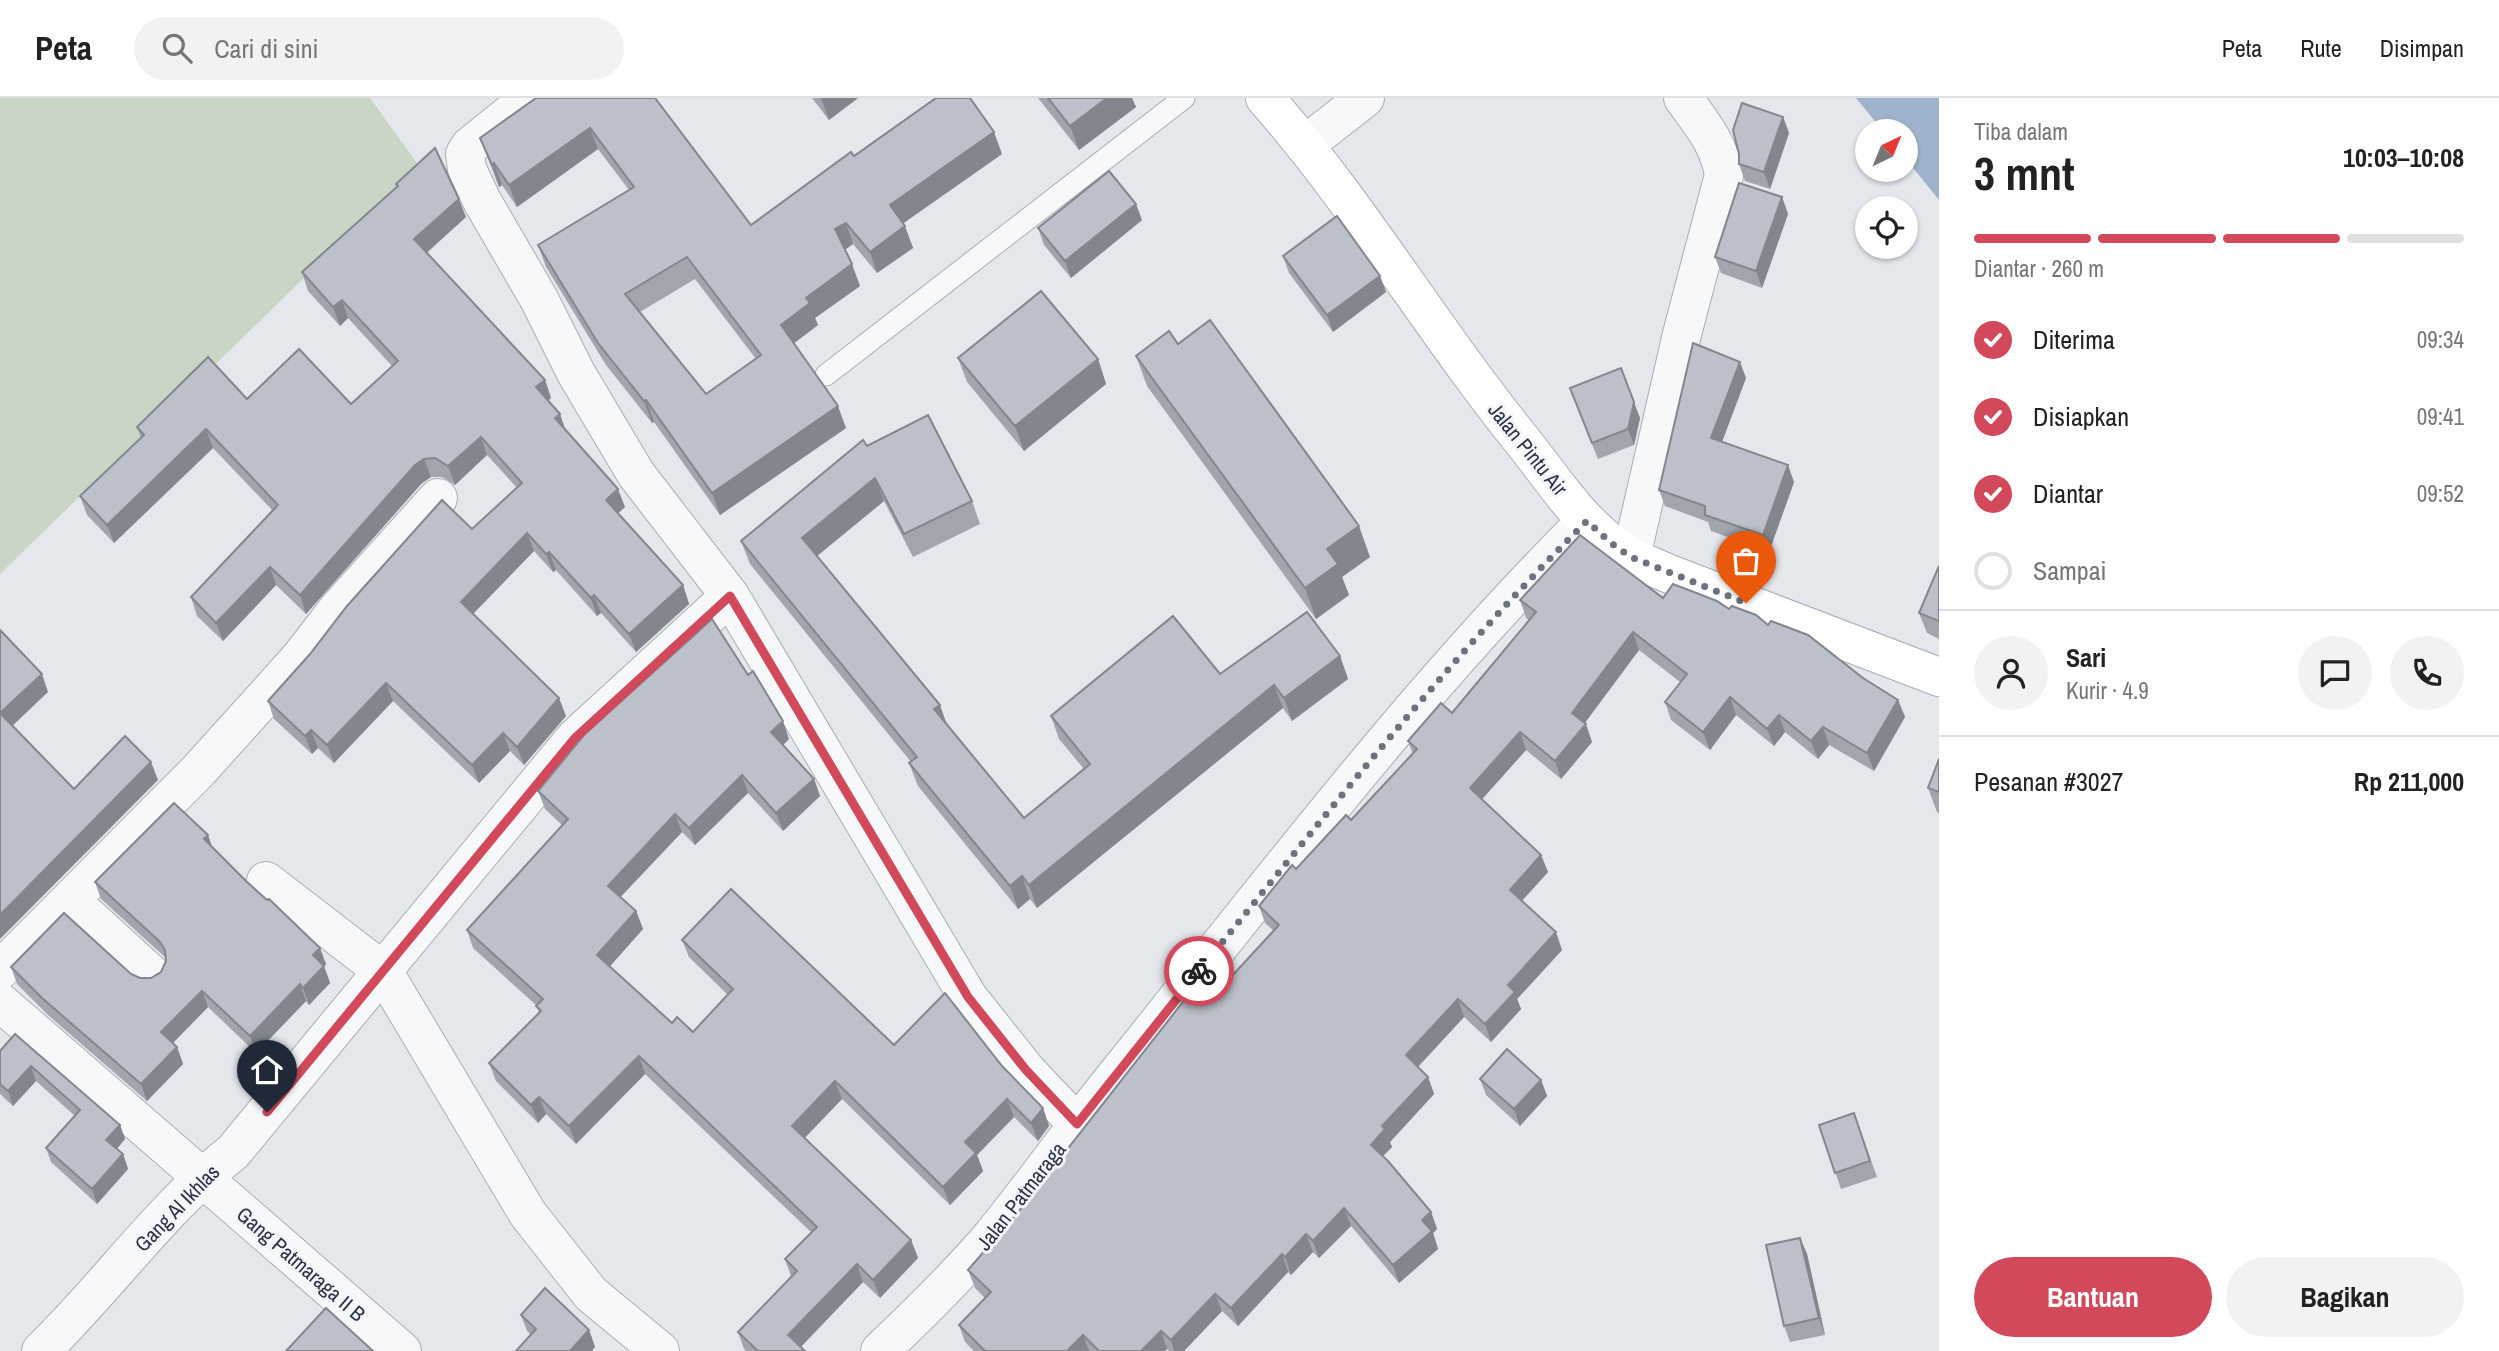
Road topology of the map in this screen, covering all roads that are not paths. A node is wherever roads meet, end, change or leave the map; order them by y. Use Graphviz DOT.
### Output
graph roads {
  1 [pos="530,98"];
  2 [pos="1184,98"];
  3 [pos="1265,98"];
  4 [pos="1365,98"];
  5 [pos="1683,98"];
  6 [pos="1306,144"];
  7 [pos="825,375"];
  8 [pos="438,498"];
  9 [pos="1587,521"];
  10 [pos="1631,557"];
  11 [pos="730,596"];
  12 [pos="1939,677"];
  13 [pos="266,881"];
  14 [pos="70,900"];
  15 [pos="0,971"];
  16 [pos="383,971"];
  17 [pos="151,974"];
  18 [pos="0,1002"];
  19 [pos="1077,1124"];
  20 [pos="201,1178"];
  21 [pos="886,1349"];
  22 [pos="41,1351"];
  23 [pos="402,1351"];
  24 [pos="660,1351"];
  1 -- 11 [label="street"];
  2 -- 7 [label="lane"];
  3 -- 6 [label="street, Jalan Pintu Air"];
  4 -- 6 [label="street"];
  5 -- 10 [label="street"];
  6 -- 9 [label="street, Jalan Pintu Air"];
  8 -- 14 [label="street"];
  9 -- 10 [label="street, Jalan Pintu Air"];
  9 -- 19 [label="street, Jalan Patmaraga"];
  10 -- 12 [label="street, Jalan Pintu Air"];
  11 -- 16 [label="street, Gang Al Ikhlas"];
  11 -- 19 [label="street"];
  13 -- 16 [label="street"];
  14 -- 15 [label="street"];
  14 -- 17 [label="street"];
  16 -- 20 [label="street, Gang Al Ikhlas"];
  16 -- 24 [label="street"];
  18 -- 20 [label="street, Gang Patmaraga II B"];
  19 -- 21 [label="street, Jalan Patmaraga"];
  20 -- 22 [label="street, Gang Al Ikhlas"];
  20 -- 23 [label="street, Gang Patmaraga II B"];
}
